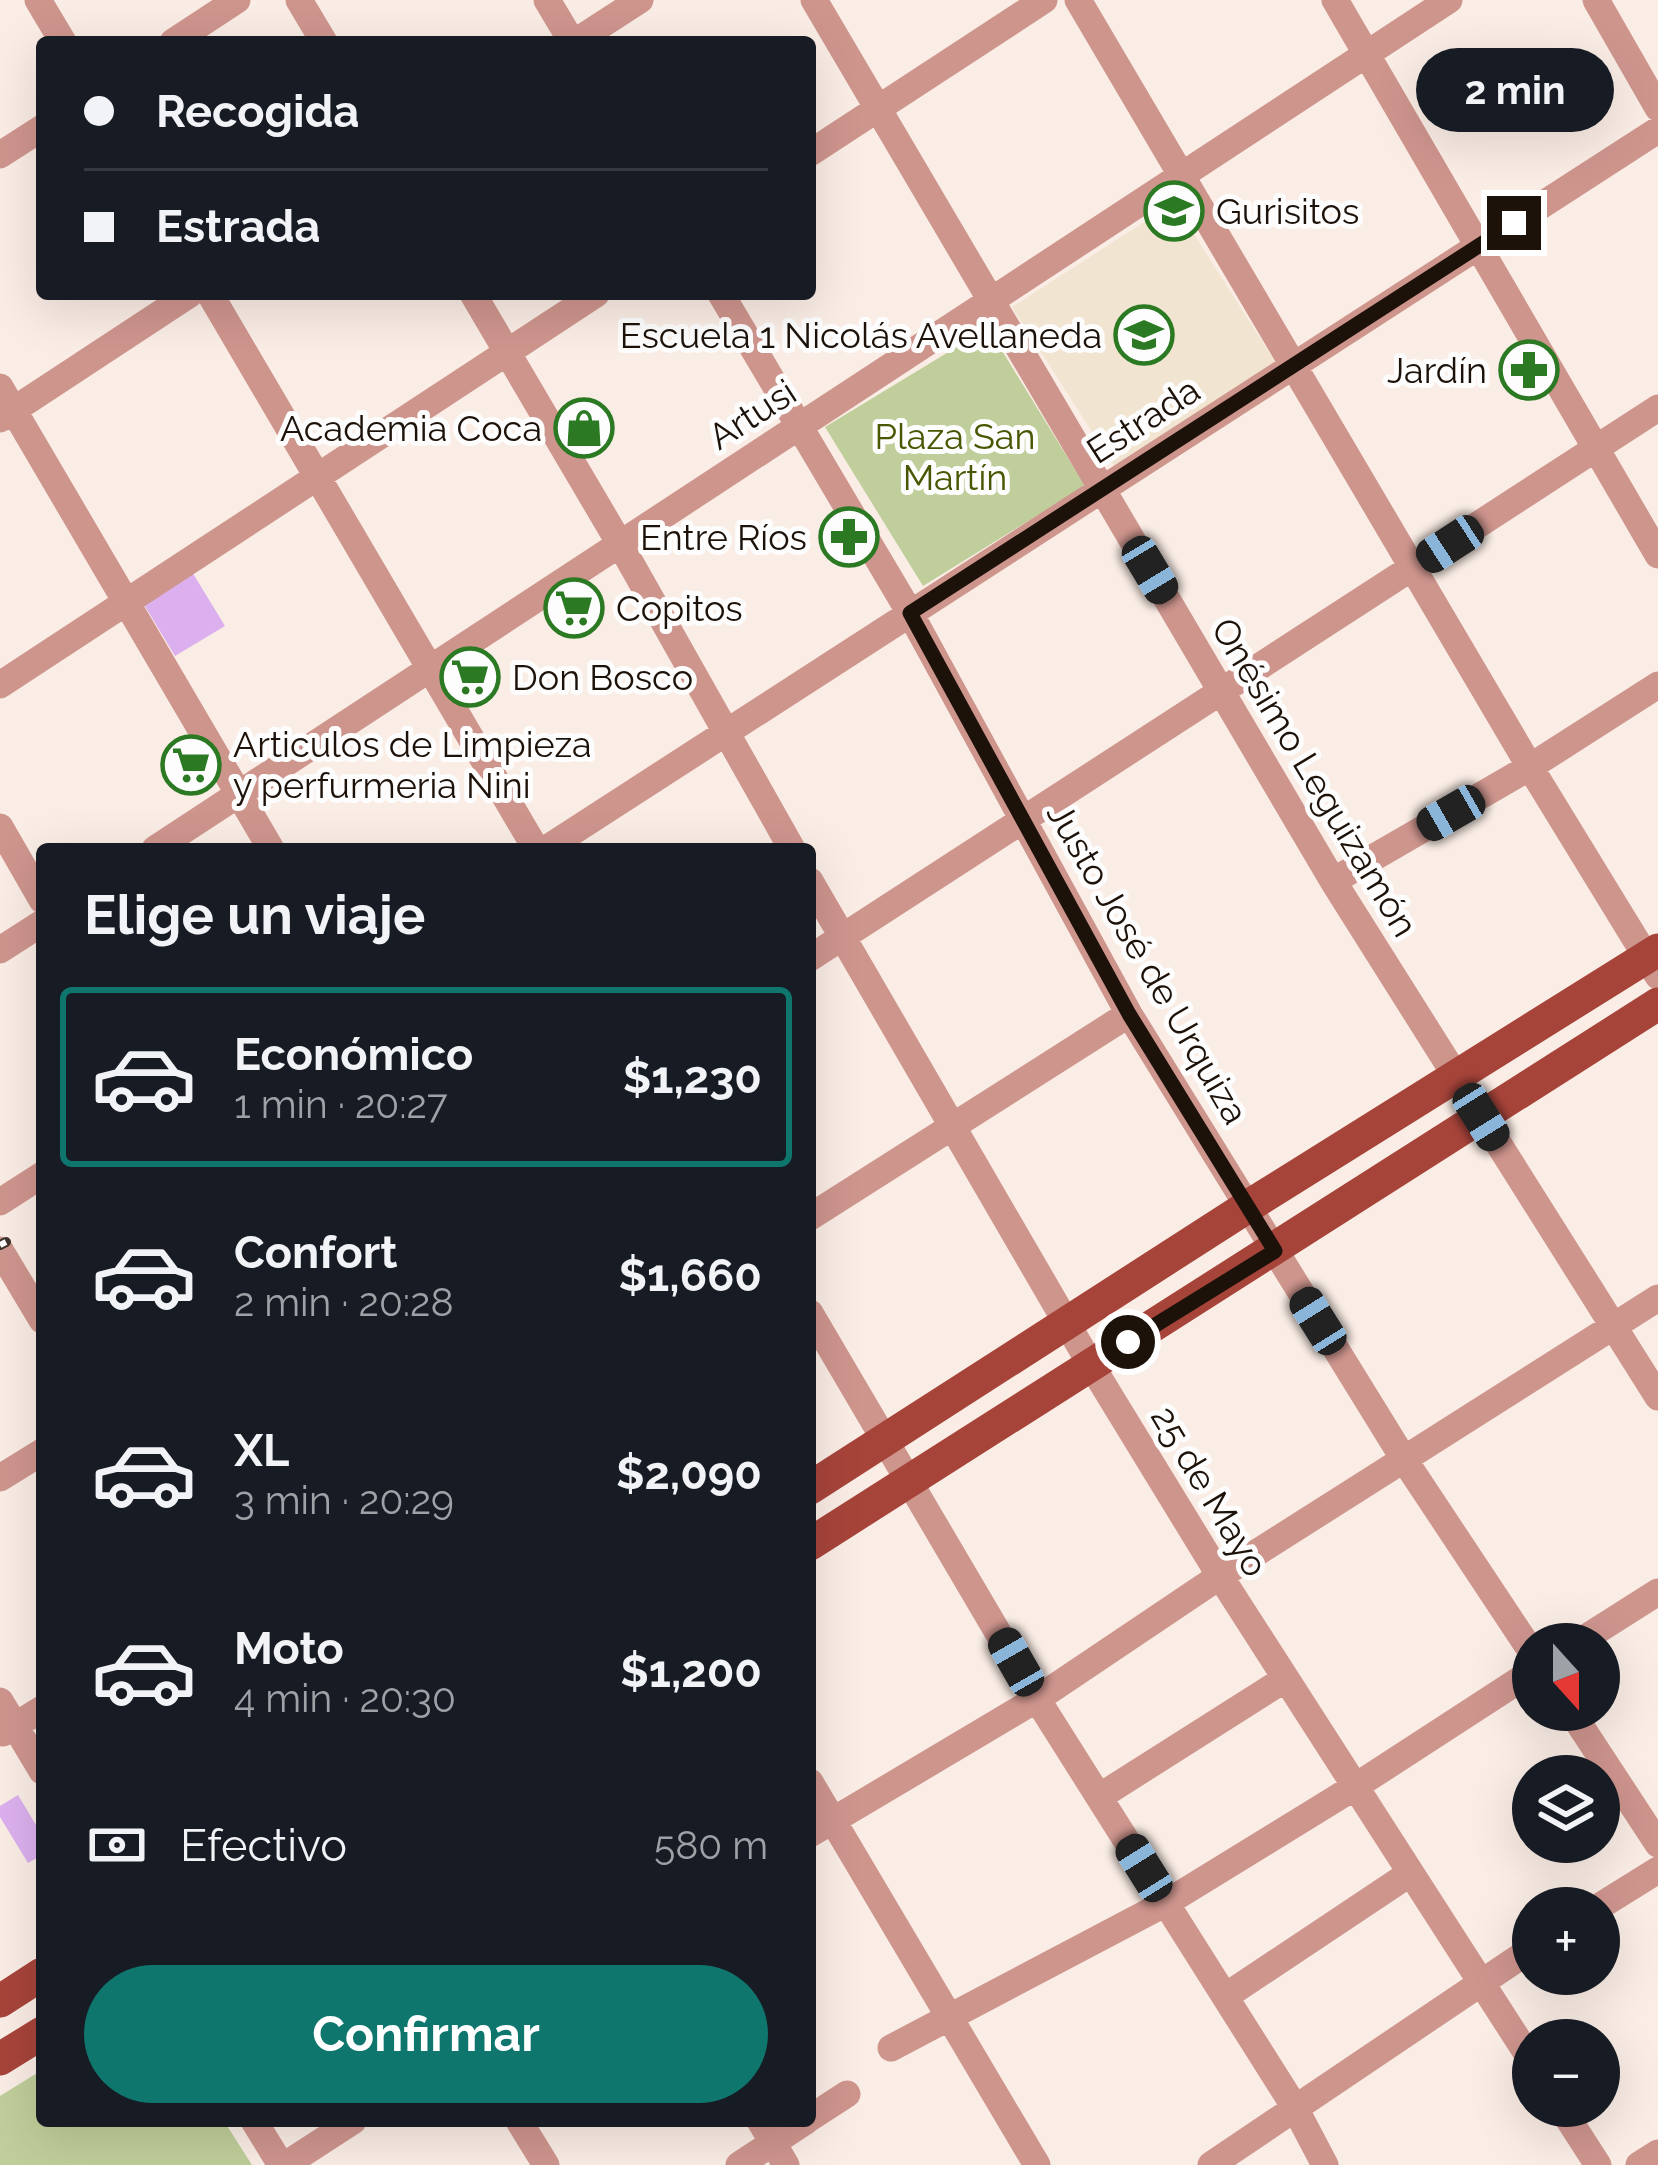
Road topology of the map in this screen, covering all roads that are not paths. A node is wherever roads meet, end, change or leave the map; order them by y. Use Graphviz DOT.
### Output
graph roads {
  1 [pos="38,0"];
  2 [pos="237,0"];
  3 [pos="299,0"];
  4 [pos="547,0"];
  5 [pos="640,0"];
  6 [pos="814,0"];
  7 [pos="1044,0"];
  8 [pos="1078,0"];
  9 [pos="1335,0"];
  10 [pos="1449,0"];
  11 [pos="1596,0"];
  12 [pos="59,36"];
  13 [pos="182,36"];
  14 [pos="320,36"];
  15 [pos="570,36"];
  16 [pos="583,36"];
  17 [pos="1367,54"];
  18 [pos="1658,108"];
  19 [pos="878,109"];
  20 [pos="1658,130"];
  21 [pos="36,132"];
  22 [pos="816,149"];
  23 [pos="0,155"];
  24 [pos="1181,176"];
  25 [pos="1478,246"];
  26 [pos="180,300"];
  27 [pos="214,300"];
  28 [pos="476,300"];
  29 [pos="587,300"];
  30 [pos="725,300"];
  31 [pos="991,301"];
  32 [pos="507,352"];
  33 [pos="1293,366"];
  34 [pos="4,405"];
  35 [pos="1658,408"];
  36 [pos="799,426"];
  37 [pos="1596,448"];
  38 [pos="318,476"];
  39 [pos="1102,489"];
  40 [pos="620,544"];
  41 [pos="1658,555"];
  42 [pos="1413,568"];
  43 [pos="127,602"];
  44 [pos="910,613"];
  45 [pos="430,668"];
  46 [pos="0,685"];
  47 [pos="1658,685"];
  48 [pos="1221,691"];
  49 [pos="726,732"];
  50 [pos="1530,767"];
  51 [pos="239,794"];
  52 [pos="1024,818"];
  53 [pos="0,827"];
  54 [pos="163,843"];
  55 [pos="268,843"];
  56 [pos="532,843"];
  57 [pos="555,843"];
  58 [pos="789,843"];
  59 [pos="1333,881"];
  60 [pos="36,890"];
  61 [pos="816,892"];
  62 [pos="36,927"];
  63 [pos="842,937"];
  64 [pos="0,950"];
  65 [pos="816,954"];
  66 [pos="1654,961"];
  67 [pos="1658,1004"];
  68 [pos="1129,1014"];
  69 [pos="1457,1078"];
  70 [pos="1481,1117"];
  71 [pos="951,1126"];
  72 [pos="36,1179"];
  73 [pos="0,1202"];
  74 [pos="1247,1207"];
  75 [pos="816,1213"];
  76 [pos="1275,1251"];
  77 [pos="36,1263"];
  78 [pos="5,1269"];
  79 [pos="1658,1298"];
  80 [pos="36,1312"];
  81 [pos="1066,1322"];
  82 [pos="816,1323"];
  83 [pos="1614,1327"];
  84 [pos="1091,1365"];
  85 [pos="1658,1397"];
  86 [pos="885,1440"];
  87 [pos="36,1457"];
  88 [pos="1405,1461"];
  89 [pos="0,1478"];
  90 [pos="909,1481"];
  91 [pos="816,1484"];
  92 [pos="816,1540"];
  93 [pos="1220,1576"];
  94 [pos="1658,1592"];
  95 [pos="1512,1623"];
  96 [pos="1609,1623"];
  97 [pos="1285,1679"];
  98 [pos="1512,1685"];
  99 [pos="1037,1699"];
  100 [pos="36,1711"];
  101 [pos="5,1721"];
  102 [pos="1584,1731"];
  103 [pos="36,1763"];
  104 [pos="1353,1788"];
  105 [pos="1099,1797"];
  106 [pos="821,1827"];
  107 [pos="1658,1844"];
  108 [pos="1658,1870"];
  109 [pos="1409,1874"];
  110 [pos="1620,1894"];
  111 [pos="1166,1903"];
  112 [pos="1512,1961"];
  113 [pos="36,1978"];
  114 [pos="1481,1981"];
  115 [pos="1226,1996"];
  116 [pos="0,2001"];
  117 [pos="948,2017"];
  118 [pos="1512,2030"];
  119 [pos="36,2037"];
  120 [pos="891,2048"];
  121 [pos="0,2060"];
  122 [pos="847,2094"];
  123 [pos="1294,2106"];
  124 [pos="816,2115"];
  125 [pos="258,2127"];
  126 [pos="344,2127"];
  127 [pos="523,2127"];
  128 [pos="1574,2127"];
  129 [pos="773,2143"];
  130 [pos="1658,2153"];
  131 [pos="284,2165"];
  132 [pos="546,2165"];
  133 [pos="740,2165"];
  134 [pos="1036,2165"];
  135 [pos="1211,2165"];
  136 [pos="1325,2165"];
  137 [pos="1598,2165"];
  138 [pos="1639,2165"];
  1 -- 12 [label="street"];
  2 -- 13 [label="street"];
  3 -- 14 [label="street"];
  4 -- 15 [label="street"];
  5 -- 16 [label="street"];
  6 -- 19 [label="street, Onésimo Leguizamón"];
  7 -- 19 [label="street"];
  8 -- 24 [label="street"];
  9 -- 17 [label="street"];
  10 -- 17 [label="street, Artusi"];
  11 -- 18 [label="street"];
  17 -- 24 [label="street, Artusi"];
  17 -- 25 [label="street"];
  19 -- 22 [label="street"];
  19 -- 31 [label="street, Onésimo Leguizamón"];
  20 -- 25 [label="street, Estrada"];
  21 -- 23 [label="street"];
  24 -- 31 [label="street, Artusi"];
  24 -- 33 [label="street"];
  25 -- 33 [label="street, Estrada"];
  25 -- 37 [label="street"];
  26 -- 34 [label="street"];
  27 -- 38 [label="street"];
  28 -- 32 [label="street"];
  29 -- 32 [label="street"];
  30 -- 36 [label="street, Justo José de Urquiza"];
  31 -- 36 [label="street, Artusi"];
  31 -- 39 [label="street, Onésimo Leguizamón"];
  32 -- 38 [label="street"];
  32 -- 40 [label="street"];
  33 -- 39 [label="street, Estrada"];
  33 -- 42 [label="street"];
  34 -- 43 [label="street"];
  35 -- 37 [label="street"];
  36 -- 40 [label="street, Artusi"];
  36 -- 44 [label="street, Justo José de Urquiza"];
  37 -- 41 [label="street"];
  37 -- 42 [label="street"];
  38 -- 43 [label="street"];
  38 -- 45 [label="street"];
  39 -- 44 [label="street, Estrada"];
  39 -- 48 [label="street, Onésimo Leguizamón"];
  40 -- 45 [label="street, Artusi"];
  40 -- 49 [label="street"];
  42 -- 48 [label="street"];
  42 -- 50 [label="street"];
  43 -- 46 [label="street"];
  43 -- 51 [label="street"];
  44 -- 49 [label="street, Estrada"];
  44 -- 52 [label="street, Justo José de Urquiza"];
  45 -- 51 [label="street, Artusi"];
  45 -- 56 [label="street"];
  47 -- 50 [label="street"];
  48 -- 52 [label="street"];
  48 -- 59 [label="street, Onésimo Leguizamón"];
  49 -- 57 [label="street, Estrada"];
  49 -- 58 [label="street"];
  50 -- 59 [label="street"];
  50 -- 66 [label="street"];
  51 -- 54 [label="street, Artusi"];
  51 -- 55 [label="street"];
  52 -- 63 [label="street"];
  52 -- 68 [label="street, Justo José de Urquiza"];
  53 -- 60 [label="street"];
  59 -- 69 [label="street, Onésimo Leguizamón"];
  61 -- 63 [label="street, 25 de Mayo"];
  62 -- 64 [label="street"];
  63 -- 65 [label="street"];
  63 -- 71 [label="street, 25 de Mayo"];
  66 -- 69 [label="main road"];
  67 -- 70 [label="main road"];
  68 -- 71 [label="street"];
  68 -- 74 [label="street, Justo José de Urquiza"];
  69 -- 70 [label="street, Onésimo Leguizamón"];
  69 -- 74 [label="main road"];
  70 -- 76 [label="main road"];
  70 -- 83 [label="street, Onésimo Leguizamón"];
  71 -- 75 [label="street"];
  71 -- 81 [label="street, 25 de Mayo"];
  72 -- 73 [label="street"];
  74 -- 76 [label="street, Justo José de Urquiza"];
  74 -- 81 [label="main road"];
  76 -- 84 [label="main road"];
  76 -- 88 [label="street, Justo José de Urquiza"];
  77 -- 78 [label="street"];
  78 -- 80 [label="street"];
  79 -- 83 [label="street"];
  81 -- 84 [label="street, 25 de Mayo"];
  81 -- 86 [label="main road"];
  82 -- 86 [label="street"];
  83 -- 85 [label="street, Onésimo Leguizamón"];
  83 -- 88 [label="street"];
  84 -- 90 [label="main road"];
  84 -- 93 [label="street, 25 de Mayo"];
  86 -- 90 [label="street"];
  86 -- 91 [label="main road"];
  87 -- 89 [label="street"];
  88 -- 93 [label="street"];
  88 -- 95 [label="street, Justo José de Urquiza"];
  90 -- 92 [label="main road"];
  90 -- 99 [label="street"];
  93 -- 97 [label="street, 25 de Mayo"];
  93 -- 99 [label="street"];
  94 -- 96 [label="street"];
  97 -- 104 [label="street, 25 de Mayo"];
  97 -- 105 [label="street"];
  98 -- 104 [label="street"];
  99 -- 105 [label="street"];
  99 -- 106 [label="street"];
  100 -- 101 [label="street"];
  101 -- 103 [label="street"];
  102 -- 107 [label="street"];
  104 -- 109 [label="street, 25 de Mayo"];
  104 -- 111 [label="street"];
  105 -- 111 [label="street"];
  106 -- 117 [label="street"];
  108 -- 110 [label="street"];
  109 -- 114 [label="street, 25 de Mayo"];
  109 -- 115 [label="street"];
  111 -- 115 [label="street"];
  111 -- 117 [label="street"];
  112 -- 114 [label="street"];
  113 -- 116 [label="main road"];
  114 -- 118 [label="street, 25 de Mayo"];
  114 -- 123 [label="street"];
  115 -- 123 [label="street"];
  117 -- 120 [label="street"];
  117 -- 134 [label="street"];
  119 -- 121 [label="main road"];
  122 -- 124 [label="street"];
  123 -- 135 [label="street"];
  123 -- 136 [label="street"];
  125 -- 131 [label="street"];
  126 -- 131 [label="street"];
  127 -- 132 [label="street"];
  128 -- 137 [label="street"];
  129 -- 133 [label="street"];
  130 -- 138 [label="street"];
}
